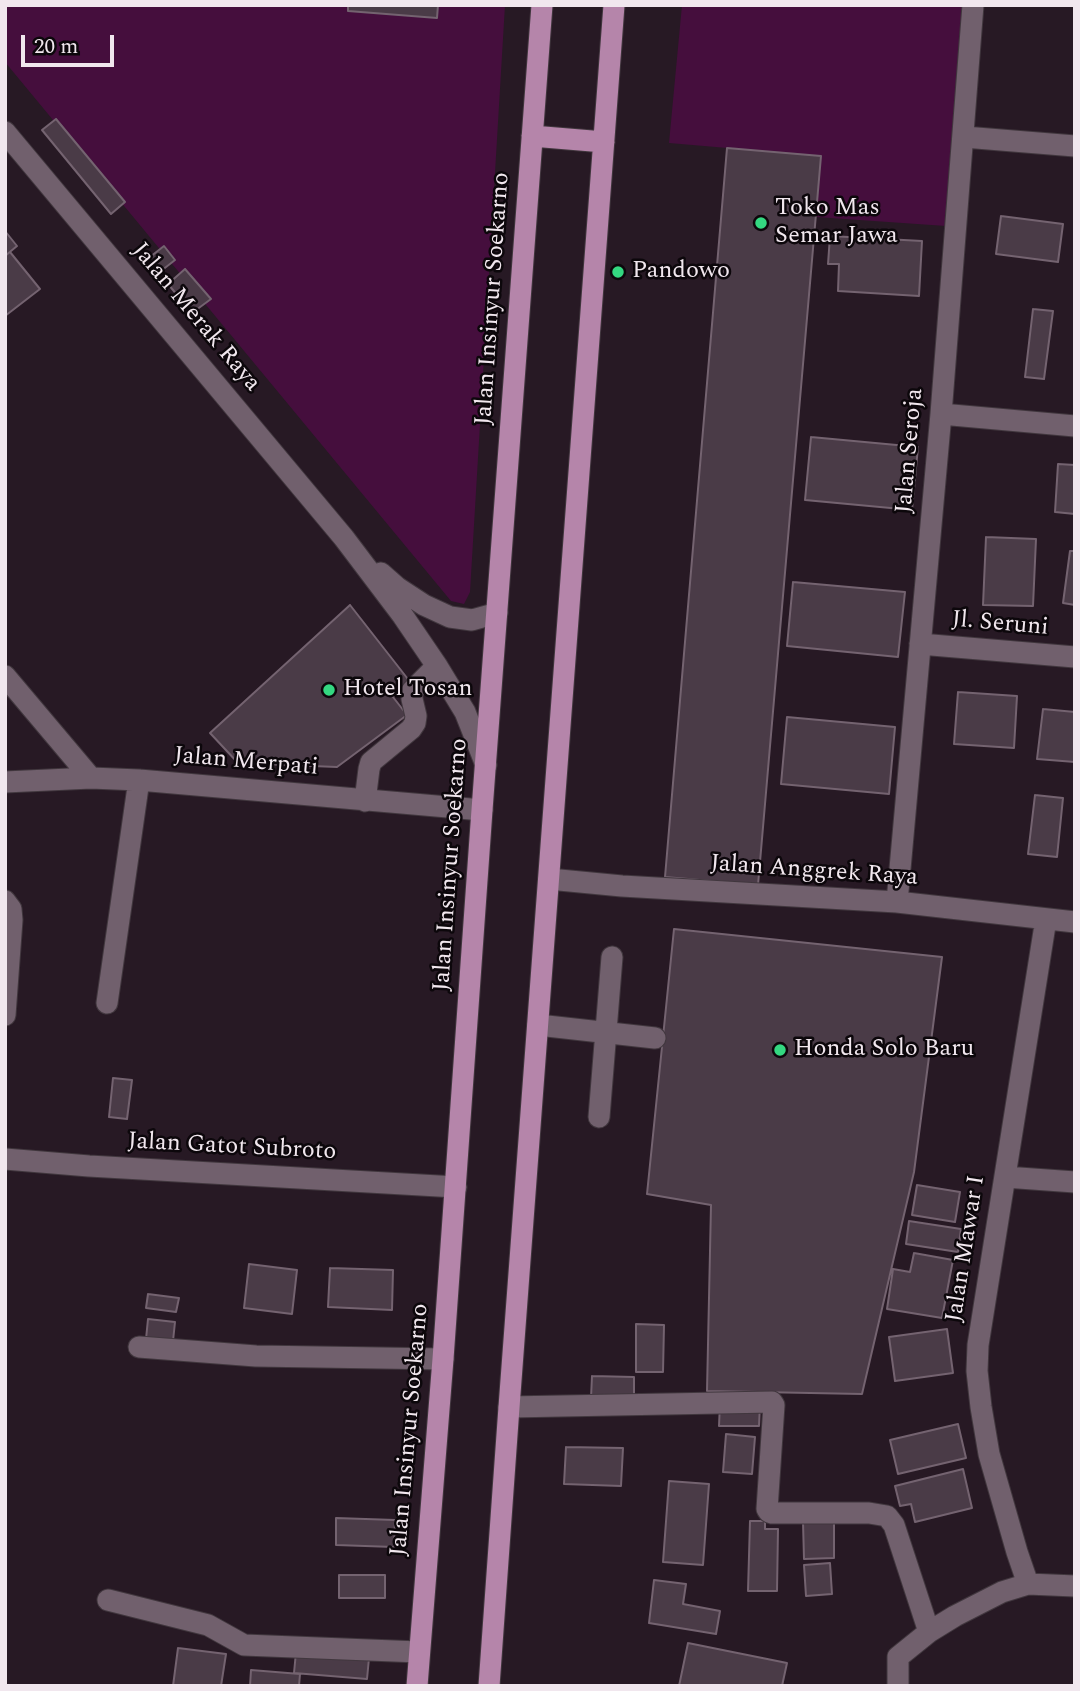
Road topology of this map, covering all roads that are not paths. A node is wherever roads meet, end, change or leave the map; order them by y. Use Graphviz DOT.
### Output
graph roads {
  1 [pos="542,5"];
  2 [pos="614,5"];
  3 [pos="973,5"];
  4 [pos="5,132"];
  5 [pos="532,136"];
  6 [pos="964,137"];
  7 [pos="604,142"];
  8 [pos="1075,146"];
  9 [pos="941,414"];
  10 [pos="1075,426"];
  11 [pos="344,538"];
  12 [pos="496,612"];
  13 [pos="920,644"];
  14 [pos="1075,657"];
  15 [pos="437,666"];
  16 [pos="5,676"];
  17 [pos="486,765"];
  18 [pos="91,778"];
  19 [pos="139,780"];
  20 [pos="5,782"];
  21 [pos="365,801"];
  22 [pos="482,810"];
  23 [pos="549,879"];
  24 [pos="5,901"];
  25 [pos="897,902"];
  26 [pos="1046,919"];
  27 [pos="1075,922"];
  28 [pos="612,957"];
  29 [pos="107,1003"];
  30 [pos="5,1015"];
  31 [pos="538,1025"];
  32 [pos="606,1033"];
  33 [pos="654,1038"];
  34 [pos="599,1117"];
  35 [pos="5,1159"];
  36 [pos="1005,1177"];
  37 [pos="1075,1182"];
  38 [pos="456,1187"];
  39 [pos="139,1347"];
  40 [pos="443,1359"];
  41 [pos="509,1407"];
  42 [pos="1028,1584"];
  43 [pos="1075,1586"];
  44 [pos="108,1600"];
  45 [pos="929,1632"];
  46 [pos="419,1651"];
  47 [pos="416,1686"];
  48 [pos="489,1686"];
  49 [pos="898,1686"];
  1 -- 5 [label="main road, Jalan Insinyur Soekarno"];
  2 -- 7 [label="main road"];
  3 -- 6 [label="street, Jalan Seroja"];
  4 -- 11 [label="street, Jalan Merak Raya"];
  5 -- 7 [label="main road"];
  5 -- 12 [label="main road, Jalan Insinyur Soekarno"];
  6 -- 8 [label="street"];
  6 -- 9 [label="street, Jalan Seroja"];
  7 -- 23 [label="main road"];
  9 -- 10 [label="street"];
  9 -- 13 [label="street, Jalan Seroja"];
  11 -- 12 [label="street, Jalan Merak Raya"];
  11 -- 15 [label="street, Jalan Merak Raya"];
  12 -- 17 [label="main road, Jalan Insinyur Soekarno"];
  13 -- 14 [label="street, Jl. Seruni"];
  13 -- 25 [label="street, Jalan Seroja"];
  15 -- 17 [label="street, Jalan Merak Raya"];
  15 -- 21 [label="street"];
  16 -- 18 [label="street"];
  17 -- 22 [label="main road, Jalan Insinyur Soekarno"];
  18 -- 19 [label="street, Jalan Merpati"];
  18 -- 20 [label="street, Jalan Merpati"];
  19 -- 21 [label="street, Jalan Merpati"];
  19 -- 29 [label="street"];
  21 -- 22 [label="street, Jalan Merpati"];
  22 -- 38 [label="main road, Jalan Insinyur Soekarno"];
  23 -- 25 [label="street, Jalan Anggrek Raya"];
  23 -- 31 [label="main road"];
  24 -- 30 [label="street"];
  25 -- 26 [label="street, Jalan Anggrek Raya"];
  26 -- 27 [label="street, Jalan Anggrek Raya"];
  26 -- 36 [label="street, Jalan Mawar I"];
  28 -- 32 [label="street"];
  31 -- 32 [label="street"];
  31 -- 41 [label="main road"];
  32 -- 33 [label="street"];
  32 -- 34 [label="street"];
  35 -- 38 [label="street, Jalan Gatot Subroto"];
  36 -- 37 [label="street"];
  36 -- 42 [label="street, Jalan Mawar I"];
  38 -- 40 [label="main road, Jalan Insinyur Soekarno"];
  39 -- 40 [label="street"];
  40 -- 46 [label="main road, Jalan Insinyur Soekarno"];
  41 -- 45 [label="street"];
  41 -- 48 [label="main road"];
  42 -- 43 [label="street"];
  42 -- 45 [label="street"];
  44 -- 46 [label="street"];
  45 -- 49 [label="street"];
  46 -- 47 [label="main road, Jalan Insinyur Soekarno"];
}
